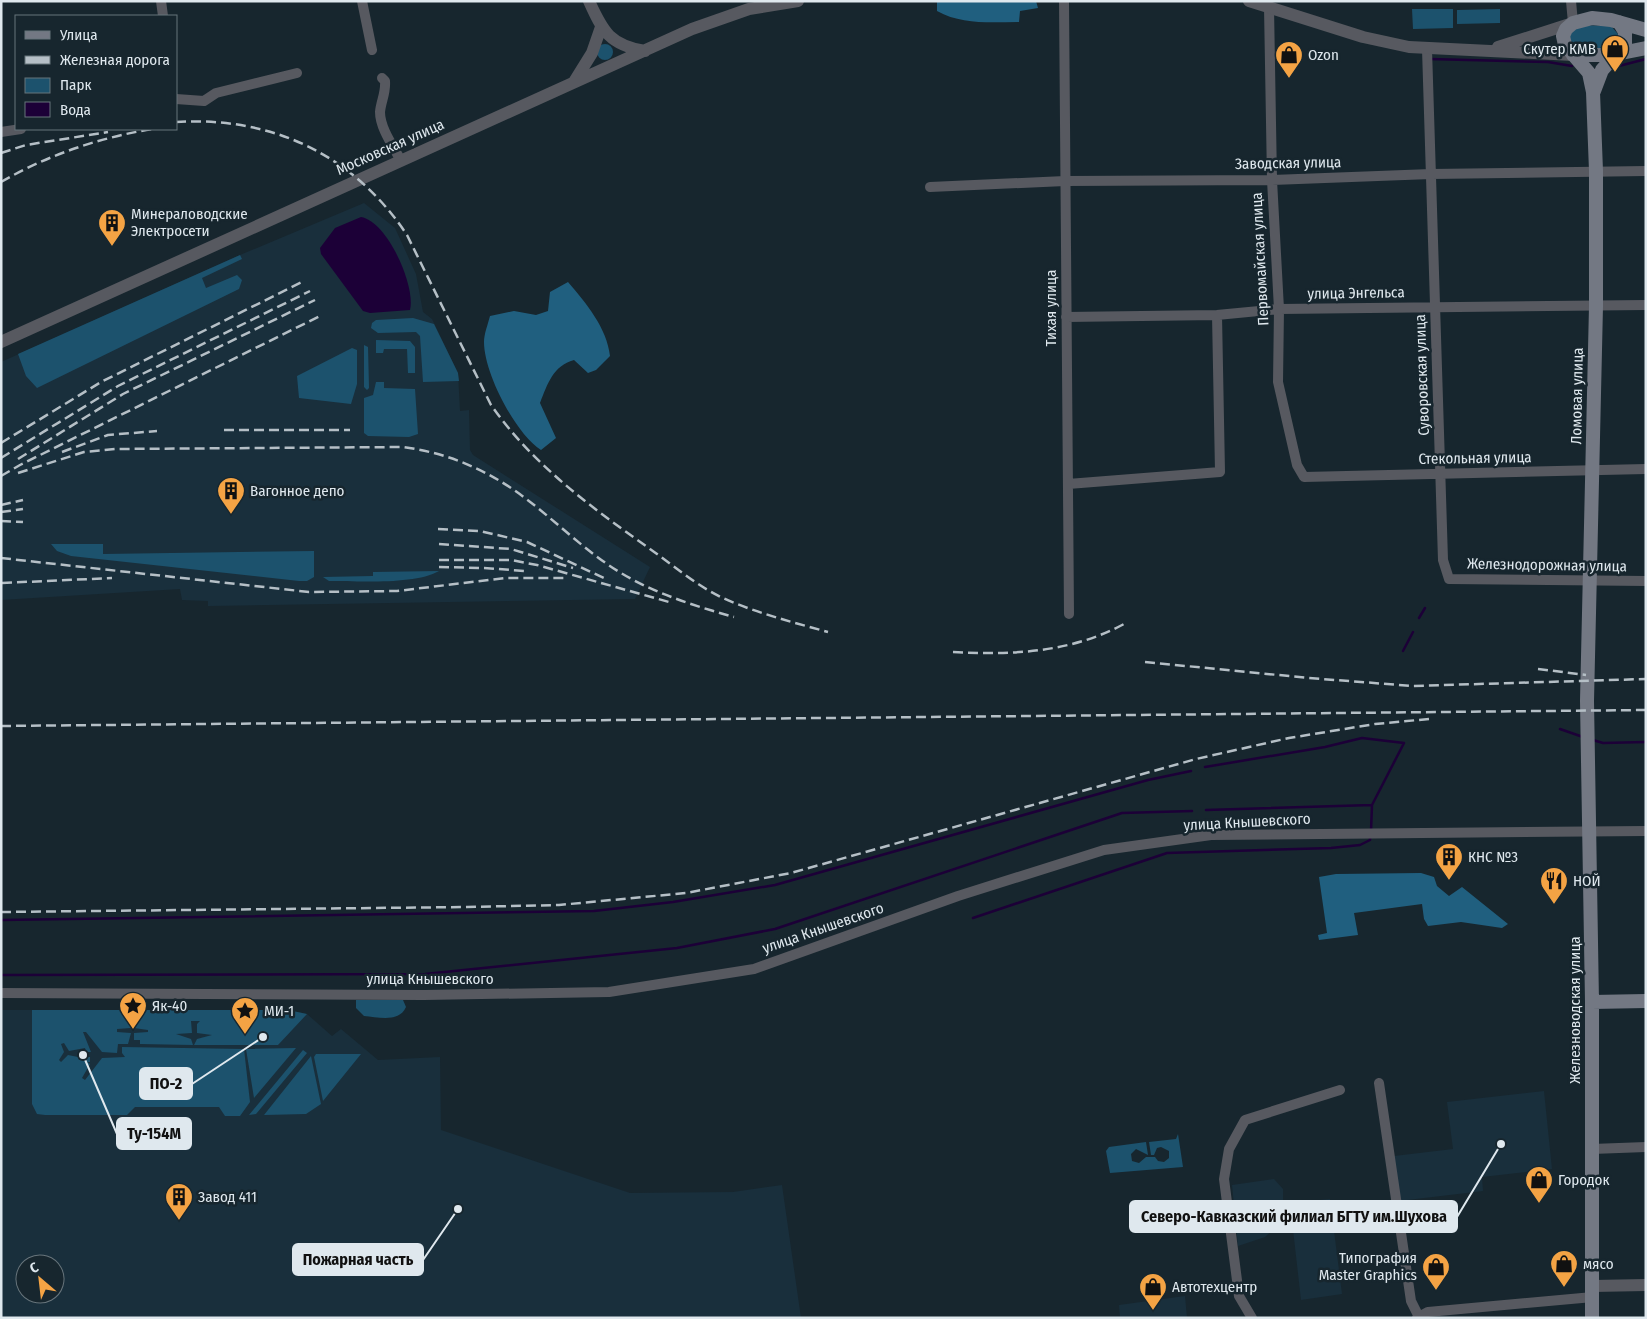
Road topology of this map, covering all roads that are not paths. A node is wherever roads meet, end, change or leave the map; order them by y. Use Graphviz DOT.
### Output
graph roads {
  1 [pos="161,1"];
  2 [pos="362,1"];
  3 [pos="590,1"];
  4 [pos="798,1"];
  5 [pos="1064,1"];
  6 [pos="1249,1"];
  7 [pos="1571,1"];
  8 [pos="1269,7"];
  9 [pos="163,15"];
  10 [pos="1573,22"];
  11 [pos="1619,22"];
  12 [pos="601,27"];
  13 [pos="1646,30"];
  14 [pos="1646,48"];
  15 [pos="1427,49"];
  16 [pos="372,50"];
  17 [pos="1486,50"];
  18 [pos="645,51"];
  19 [pos="592,53"];
  20 [pos="1618,53"];
  21 [pos="1574,55"];
  22 [pos="603,70"];
  23 [pos="297,72"];
  24 [pos="382,78"];
  25 [pos="573,84"];
  26 [pos="1593,92"];
  27 [pos="178,97"];
  28 [pos="15,130"];
  29 [pos="1,132"];
  30 [pos="400,159"];
  31 [pos="1596,171"];
  32 [pos="1646,171"];
  33 [pos="1431,174"];
  34 [pos="1066,180"];
  35 [pos="1272,180"];
  36 [pos="930,187"];
  37 [pos="1646,305"];
  38 [pos="1435,307"];
  39 [pos="1279,309"];
  40 [pos="1596,312"];
  41 [pos="1217,315"];
  42 [pos="1066,316"];
  43 [pos="1,342"];
  44 [pos="1646,468"];
  45 [pos="1440,473"];
  46 [pos="1304,476"];
  47 [pos="1068,484"];
  48 [pos="1449,579"];
  49 [pos="1646,581"];
  50 [pos="1068,614"];
  51 [pos="1587,701"];
  52 [pos="1646,832"];
  53 [pos="1,993"];
  54 [pos="1592,997"];
  55 [pos="1646,1001"];
  56 [pos="1379,1083"];
  57 [pos="1340,1090"];
  58 [pos="1646,1147"];
  59 [pos="1592,1149"];
  60 [pos="1646,1285"];
  61 [pos="1593,1291"];
  62 [pos="1418,1317"];
  63 [pos="1252,1318"];
  64 [pos="1592,1318"];
  1 -- 9 [label="street"];
  2 -- 16 [label="street"];
  3 -- 12 [label="street"];
  4 -- 18 [label="street, Московская улица"];
  5 -- 34 [label="street, Тихая улица"];
  6 -- 8 [label="street"];
  7 -- 10 [label="street"];
  8 -- 15 [label="street"];
  8 -- 35 [label="street, Первомайская улица"];
  10 -- 11 [label="main road"];
  10 -- 17 [label="street"];
  10 -- 21 [label="main road"];
  11 -- 13 [label="main road"];
  11 -- 20 [label="main road"];
  12 -- 18 [label="street"];
  12 -- 19 [label="street"];
  14 -- 20 [label="main road"];
  15 -- 17 [label="street"];
  15 -- 33 [label="street, Суворовская улица"];
  17 -- 21 [label="street"];
  18 -- 22 [label="street, Московская улица"];
  19 -- 22 [label="street"];
  19 -- 25 [label="street"];
  20 -- 21 [label="main road"];
  20 -- 26 [label="main road"];
  21 -- 26 [label="main road"];
  22 -- 25 [label="street, Московская улица"];
  23 -- 27 [label="street"];
  24 -- 30 [label="street"];
  25 -- 30 [label="street, Московская улица"];
  26 -- 31 [label="main road, Ломовая улица"];
  28 -- 29 [label="street"];
  30 -- 43 [label="street, Московская улица"];
  31 -- 32 [label="street, Заводская улица"];
  31 -- 33 [label="street, Заводская улица"];
  31 -- 40 [label="main road, Ломовая улица"];
  33 -- 35 [label="street, Заводская улица"];
  33 -- 38 [label="street, Суворовская улица"];
  34 -- 35 [label="street, Заводская улица"];
  34 -- 36 [label="street, Заводская улица"];
  34 -- 42 [label="street, Тихая улица"];
  35 -- 39 [label="street, Первомайская улица"];
  37 -- 40 [label="street, улица Энгельса"];
  38 -- 39 [label="street, улица Энгельса"];
  38 -- 40 [label="street, улица Энгельса"];
  38 -- 45 [label="street, Суворовская улица"];
  39 -- 41 [label="street, улица Энгельса"];
  39 -- 46 [label="street, Первомайская улица"];
  40 -- 51 [label="main road, Ломовая улица"];
  41 -- 42 [label="street, улица Энгельса"];
  41 -- 47 [label="street"];
  42 -- 47 [label="street, Тихая улица"];
  44 -- 45 [label="street, Стекольная улица"];
  45 -- 46 [label="street, Стекольная улица"];
  45 -- 48 [label="street, Суворовская улица"];
  47 -- 50 [label="street, Тихая улица"];
  48 -- 49 [label="street, Железнодорожная улица"];
  51 -- 54 [label="main road, Железноводская улица"];
  52 -- 53 [label="street, улица Кнышевского"];
  54 -- 55 [label="main road"];
  54 -- 59 [label="main road, Железноводская улица"];
  56 -- 62 [label="street"];
  57 -- 63 [label="street"];
  58 -- 59 [label="street"];
  59 -- 61 [label="main road, Железноводская улица"];
  60 -- 61 [label="street"];
  61 -- 62 [label="street"];
  61 -- 64 [label="main road, Железноводская улица"];
}
